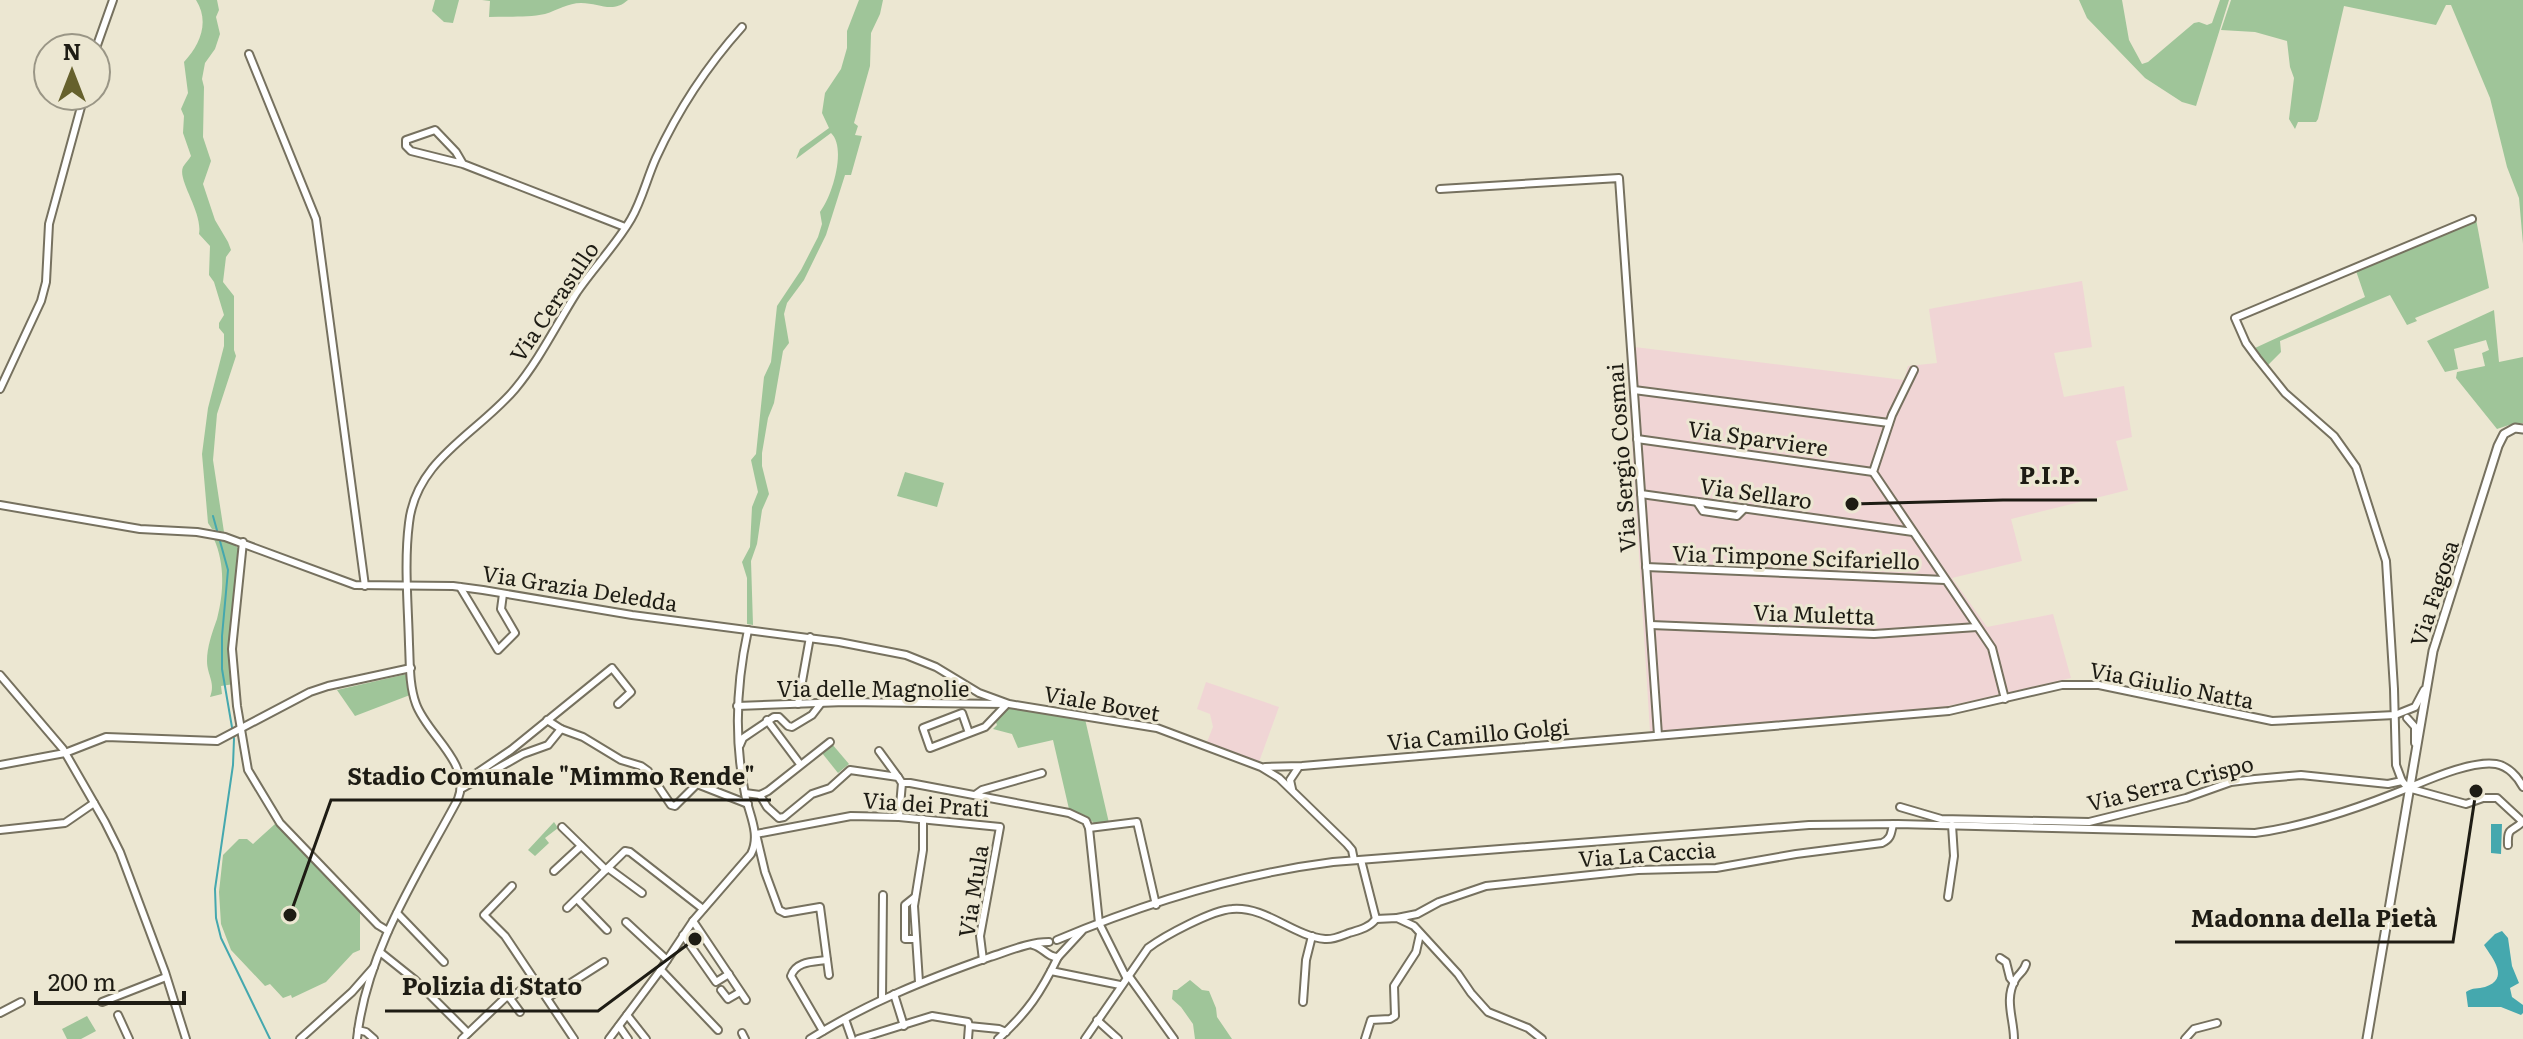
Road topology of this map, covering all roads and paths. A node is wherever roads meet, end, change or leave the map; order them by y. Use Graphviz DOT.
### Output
graph roads {
  1 [pos="113,0"];
  2 [pos="742,27"];
  3 [pos="102,32"];
  4 [pos="249,54"];
  5 [pos="80,112"];
  6 [pos="463,164"];
  7 [pos="1440,189"];
  8 [pos="2472,219"];
  9 [pos="625,227"];
  10 [pos="1914,370"];
  11 [pos="0,389"];
  12 [pos="1634,390"];
  13 [pos="1889,423"];
  14 [pos="2523,429"];
  15 [pos="1637,439"];
  16 [pos="1873,472"];
  17 [pos="1641,494"];
  18 [pos="0,505"];
  19 [pos="1913,532"];
  20 [pos="243,542"];
  21 [pos="1646,567"];
  22 [pos="1945,580"];
  23 [pos="365,586"];
  24 [pos="460,587"];
  25 [pos="407,588"];
  26 [pos="503,594"];
  27 [pos="1651,625"];
  28 [pos="1977,627"];
  29 [pos="748,630"];
  30 [pos="810,637"];
  31 [pos="411,668"];
  32 [pos="0,675"];
  33 [pos="2425,689"];
  34 [pos="979,693"];
  35 [pos="2005,699"];
  36 [pos="822,702"];
  37 [pos="618,704"];
  38 [pos="798,704"];
  39 [pos="1009,704"];
  40 [pos="966,705"];
  41 [pos="986,705"];
  42 [pos="737,706"];
  43 [pos="2395,715"];
  44 [pos="2407,715"];
  45 [pos="2421,715"];
  46 [pos="547,720"];
  47 [pos="767,720"];
  48 [pos="990,723"];
  49 [pos="241,729"];
  50 [pos="561,729"];
  51 [pos="969,733"];
  52 [pos="1658,735"];
  53 [pos="830,742"];
  54 [pos="2415,746"];
  55 [pos="739,748"];
  56 [pos="879,751"];
  57 [pos="65,753"];
  58 [pos="800,764"];
  59 [pos="0,765"];
  60 [pos="1302,766"];
  61 [pos="1261,767"];
  62 [pos="1042,773"];
  63 [pos="471,777"];
  64 [pos="461,779"];
  65 [pos="900,780"];
  66 [pos="2402,781"];
  67 [pos="2523,787"];
  68 [pos="464,788"];
  69 [pos="2408,788"];
  70 [pos="745,793"];
  71 [pos="1293,793"];
  72 [pos="760,795"];
  73 [pos="975,795"];
  74 [pos="94,803"];
  75 [pos="748,804"];
  76 [pos="1900,807"];
  77 [pos="899,817"];
  78 [pos="923,819"];
  79 [pos="2523,821"];
  80 [pos="1893,824"];
  81 [pos="1952,825"];
  82 [pos="562,827"];
  83 [pos="1000,827"];
  84 [pos="1089,828"];
  85 [pos="0,830"];
  86 [pos="756,834"];
  87 [pos="2508,845"];
  88 [pos="581,846"];
  89 [pos="1357,860"];
  90 [pos="607,869"];
  91 [pos="554,871"];
  92 [pos="512,886"];
  93 [pos="642,893"];
  94 [pos="883,895"];
  95 [pos="1948,897"];
  96 [pos="577,899"];
  97 [pos="1156,905"];
  98 [pos="567,908"];
  99 [pos="703,909"];
  100 [pos="397,913"];
  101 [pos="1397,918"];
  102 [pos="1376,919"];
  103 [pos="693,921"];
  104 [pos="626,922"];
  105 [pos="1099,923"];
  106 [pos="607,930"];
  107 [pos="1085,930"];
  108 [pos="388,931"];
  109 [pos="1420,934"];
  110 [pos="683,935"];
  111 [pos="1312,936"];
  112 [pos="1053,941"];
  113 [pos="708,942"];
  114 [pos="1030,944"];
  115 [pos="1064,949"];
  116 [pos="695,951"];
  117 [pos="380,952"];
  118 [pos="1048,953"];
  119 [pos="1058,957"];
  120 [pos="2000,958"];
  121 [pos="667,960"];
  122 [pos="827,960"];
  123 [pos="983,960"];
  124 [pos="444,962"];
  125 [pos="604,962"];
  126 [pos="376,964"];
  127 [pos="2026,964"];
  128 [pos="661,970"];
  129 [pos="729,974"];
  130 [pos="1049,974"];
  131 [pos="829,975"];
  132 [pos="1127,976"];
  133 [pos="166,977"];
  134 [pos="535,980"];
  135 [pos="361,981"];
  136 [pos="919,982"];
  137 [pos="2014,983"];
  138 [pos="369,985"];
  139 [pos="1120,985"];
  140 [pos="721,990"];
  141 [pos="352,992"];
  142 [pos="740,992"];
  143 [pos="894,994"];
  144 [pos="509,997"];
  145 [pos="365,998"];
  146 [pos="547,998"];
  147 [pos="882,999"];
  148 [pos="746,1000"];
  149 [pos="21,1002"];
  150 [pos="102,1002"];
  151 [pos="1303,1002"];
  152 [pos="520,1012"];
  153 [pos="0,1013"];
  154 [pos="118,1015"];
  155 [pos="627,1015"];
  156 [pos="845,1019"];
  157 [pos="1097,1020"];
  158 [pos="2217,1023"];
  159 [pos="619,1026"];
  160 [pos="904,1026"];
  161 [pos="969,1026"];
  162 [pos="895,1029"];
  163 [pos="358,1030"];
  164 [pos="718,1030"];
  165 [pos="1006,1032"];
  166 [pos="823,1034"];
  167 [pos="466,1037"];
  168 [pos="129,1039"];
  169 [pos="186,1039"];
  170 [pos="300,1039"];
  171 [pos="357,1039"];
  172 [pos="374,1039"];
  173 [pos="574,1039"];
  174 [pos="609,1039"];
  175 [pos="628,1039"];
  176 [pos="646,1039"];
  177 [pos="810,1039"];
  178 [pos="855,1039"];
  179 [pos="899,1039"];
  180 [pos="968,1039"];
  181 [pos="998,1039"];
  182 [pos="1085,1039"];
  183 [pos="1118,1039"];
  184 [pos="1174,1039"];
  185 [pos="1365,1039"];
  186 [pos="1542,1039"];
  187 [pos="2014,1039"];
  188 [pos="2185,1039"];
  189 [pos="2367,1039"];
  1 -- 3 [label="street"];
  2 -- 9 [label="street, Via Cerasullo"];
  4 -- 23 [label="street"];
  5 -- 11 [label="street"];
  6 -- 6 [label="street"];
  6 -- 9 [label="street"];
  7 -- 12 [label="street, Via Sergio Cosmai"];
  8 -- 43 [label="street"];
  9 -- 25 [label="street, Via Cerasullo"];
  10 -- 13 [label="street"];
  12 -- 13 [label="street"];
  12 -- 15 [label="street, Via Sergio Cosmai"];
  13 -- 16 [label="street"];
  14 -- 33 [label="main road, Via Fagosa"];
  15 -- 16 [label="street, Via Sparviere"];
  15 -- 17 [label="street, Via Sergio Cosmai"];
  16 -- 19 [label="street"];
  17 -- 19 [label="street, Via Sellaro"];
  17 -- 21 [label="street, Via Sergio Cosmai"];
  18 -- 20 [label="street, Via Grazia Deledda"];
  19 -- 22 [label="street"];
  20 -- 23 [label="street, Via Grazia Deledda"];
  20 -- 49 [label="street"];
  21 -- 22 [label="street, Via Timpone Scifariello"];
  21 -- 27 [label="street, Via Sergio Cosmai"];
  22 -- 28 [label="street"];
  23 -- 25 [label="street, Via Grazia Deledda"];
  24 -- 25 [label="street, Via Grazia Deledda"];
  24 -- 26 [label="street, Via Grazia Deledda"];
  24 -- 26 [label="street"];
  25 -- 31 [label="street, Via Cerasullo"];
  26 -- 29 [label="street, Via Grazia Deledda"];
  27 -- 28 [label="street, Via Muletta"];
  27 -- 52 [label="street, Via Sergio Cosmai"];
  28 -- 35 [label="street"];
  29 -- 30 [label="street, Via Grazia Deledda"];
  29 -- 42 [label="street"];
  30 -- 34 [label="street, Viale Bovet"];
  30 -- 38 [label="street"];
  31 -- 49 [label="street"];
  31 -- 64 [label="street, Via Cerasullo"];
  32 -- 57 [label="street"];
  33 -- 44 [label="street"];
  33 -- 45 [label="main road, Via Fagosa"];
  34 -- 39 [label="street, Viale Bovet"];
  34 -- 40 [label="street"];
  35 -- 43 [label="street, Via Giulio Natta"];
  35 -- 52 [label="street, Via Giulio Natta"];
  36 -- 38 [label="street, Via delle Magnolie"];
  36 -- 40 [label="street, Via delle Magnolie"];
  36 -- 47 [label="street"];
  37 -- 46 [label="street"];
  38 -- 42 [label="street, Via delle Magnolie"];
  39 -- 41 [label="street, Via delle Magnolie"];
  39 -- 48 [label="street"];
  39 -- 61 [label="street, Viale Bovet"];
  40 -- 41 [label="street, Via delle Magnolie"];
  41 -- 48 [label="street"];
  42 -- 55 [label="street"];
  43 -- 44 [label="street, Via Giulio Natta"];
  43 -- 66 [label="street"];
  44 -- 45 [label="street"];
  44 -- 54 [label="street"];
  45 -- 54 [label="main road, Via Fagosa"];
  46 -- 50 [label="street"];
  46 -- 63 [label="street"];
  47 -- 55 [label="street"];
  47 -- 58 [label="street"];
  48 -- 51 [label="street"];
  49 -- 57 [label="street"];
  49 -- 108 [label="street"];
  50 -- 68 [label="street"];
  50 -- 75 [label="street"];
  51 -- 51 [label="street"];
  52 -- 60 [label="street, Via Camillo Golgi"];
  53 -- 58 [label="street"];
  54 -- 69 [label="main road, Via Fagosa"];
  55 -- 70 [label="street"];
  56 -- 65 [label="street"];
  57 -- 59 [label="street"];
  57 -- 74 [label="street"];
  58 -- 72 [label="street"];
  60 -- 61 [label="street, Via Camillo Golgi"];
  60 -- 71 [label="street"];
  61 -- 71 [label="street"];
  62 -- 73 [label="street"];
  63 -- 64 [label="street"];
  63 -- 68 [label="street"];
  64 -- 68 [label="street"];
  65 -- 72 [label="street"];
  65 -- 73 [label="street"];
  65 -- 77 [label="street"];
  66 -- 69 [label="street"];
  66 -- 76 [label="street, Via Serra Crispo"];
  67 -- 69 [label="street"];
  68 -- 100 [label="street"];
  69 -- 79 [label="street"];
  69 -- 81 [label="street"];
  69 -- 189 [label="main road, Via Fagosa"];
  70 -- 72 [label="street"];
  70 -- 75 [label="street"];
  71 -- 89 [label="street"];
  73 -- 84 [label="street"];
  74 -- 85 [label="street"];
  74 -- 133 [label="street"];
  75 -- 86 [label="street"];
  77 -- 78 [label="street, Via dei Prati"];
  77 -- 86 [label="street, Via dei Prati"];
  78 -- 83 [label="street, Via dei Prati"];
  78 -- 136 [label="street"];
  79 -- 87 [label="street"];
  80 -- 81 [label="street"];
  80 -- 89 [label="street"];
  80 -- 101 [label="street, Via La Caccia"];
  81 -- 95 [label="street"];
  82 -- 88 [label="street"];
  83 -- 123 [label="street, Via Mula"];
  84 -- 97 [label="street"];
  84 -- 105 [label="street"];
  86 -- 99 [label="street"];
  86 -- 122 [label="street"];
  88 -- 90 [label="street"];
  88 -- 91 [label="street"];
  89 -- 97 [label="street"];
  89 -- 102 [label="street"];
  90 -- 93 [label="street"];
  90 -- 96 [label="street"];
  90 -- 99 [label="street"];
  92 -- 134 [label="street"];
  94 -- 147 [label="street"];
  96 -- 98 [label="street"];
  96 -- 106 [label="street"];
  97 -- 105 [label="street"];
  99 -- 103 [label="street"];
  100 -- 108 [label="street"];
  100 -- 124 [label="street"];
  101 -- 102 [label="street"];
  101 -- 109 [label="street"];
  102 -- 111 [label="street"];
  103 -- 110 [label="street"];
  103 -- 113 [label="street"];
  104 -- 121 [label="street"];
  105 -- 107 [label="street"];
  105 -- 132 [label="street"];
  107 -- 112 [label="street"];
  107 -- 115 [label="street"];
  108 -- 117 [label="street"];
  109 -- 185 [label="street"];
  109 -- 186 [label="street"];
  110 -- 116 [label="street"];
  110 -- 121 [label="street"];
  111 -- 132 [label="street"];
  111 -- 151 [label="street"];
  112 -- 114 [label="street"];
  112 -- 115 [label="street"];
  112 -- 118 [label="street"];
  113 -- 116 [label="street"];
  113 -- 129 [label="street"];
  114 -- 118 [label="street"];
  114 -- 123 [label="street"];
  115 -- 119 [label="street"];
  116 -- 129 [label="street"];
  117 -- 126 [label="street"];
  117 -- 167 [label="street"];
  118 -- 119 [label="street"];
  118 -- 130 [label="street"];
  119 -- 130 [label="street"];
  120 -- 137 [label="street"];
  121 -- 128 [label="street"];
  122 -- 131 [label="street"];
  122 -- 166 [label="street"];
  123 -- 136 [label="street"];
  125 -- 146 [label="street"];
  126 -- 135 [label="street"];
  126 -- 138 [label="street"];
  127 -- 137 [label="street"];
  128 -- 155 [label="street"];
  128 -- 164 [label="street"];
  129 -- 142 [label="street"];
  130 -- 139 [label="street"];
  130 -- 165 [label="street"];
  132 -- 139 [label="street"];
  132 -- 184 [label="street"];
  133 -- 150 [label="street"];
  133 -- 169 [label="street"];
  134 -- 144 [label="street"];
  134 -- 146 [label="street"];
  135 -- 138 [label="street"];
  135 -- 141 [label="street"];
  136 -- 143 [label="street"];
  137 -- 187 [label="street"];
  138 -- 141 [label="street"];
  138 -- 145 [label="street"];
  139 -- 157 [label="street"];
  140 -- 142 [label="street"];
  141 -- 145 [label="street"];
  141 -- 170 [label="street"];
  142 -- 148 [label="street"];
  143 -- 147 [label="street"];
  143 -- 160 [label="street"];
  144 -- 152 [label="street"];
  144 -- 167 [label="street"];
  145 -- 163 [label="street"];
  146 -- 173 [label="street"];
  147 -- 156 [label="street"];
  149 -- 153 [label="street"];
  154 -- 168 [label="street"];
  155 -- 159 [label="street"];
  155 -- 176 [label="street"];
  156 -- 166 [label="street"];
  156 -- 178 [label="street"];
  157 -- 182 [label="street"];
  157 -- 183 [label="street"];
  158 -- 188 [label="street"];
  159 -- 174 [label="street"];
  159 -- 175 [label="street"];
  160 -- 161 [label="street"];
  160 -- 162 [label="street"];
  161 -- 165 [label="street"];
  161 -- 180 [label="street"];
  162 -- 178 [label="street"];
  162 -- 179 [label="street"];
  163 -- 171 [label="street"];
  163 -- 172 [label="street"];
  165 -- 181 [label="street"];
  166 -- 177 [label="street"];
}
